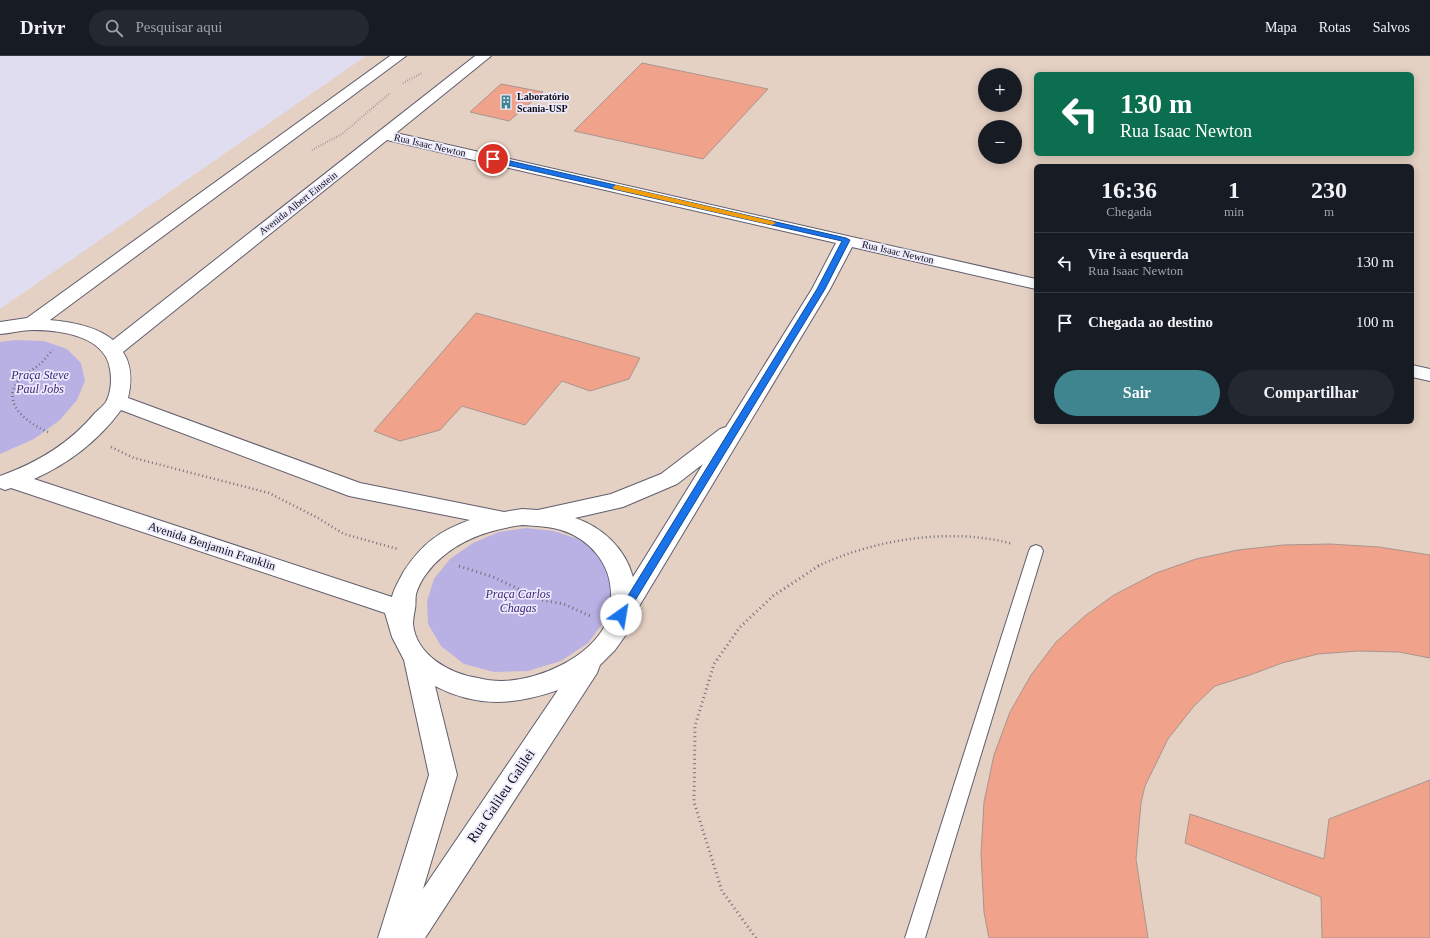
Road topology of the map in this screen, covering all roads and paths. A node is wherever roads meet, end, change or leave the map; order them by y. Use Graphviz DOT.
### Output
graph roads {
  1 [pos="399,56"];
  2 [pos="484,56"];
  3 [pos="428,71"];
  4 [pos="397,87"];
  5 [pos="392,91"];
  6 [pos="385,134"];
  7 [pos="307,153"];
  8 [pos="846,240"];
  9 [pos="1034,284"];
  10 [pos="32,324"];
  11 [pos="71,327"];
  12 [pos="0,328"];
  13 [pos="113,350"];
  14 [pos="1414,371"];
  15 [pos="1430,375"];
  16 [pos="116,401"];
  17 [pos="738,426"];
  18 [pos="76,445"];
  19 [pos="6,481"];
  20 [pos="540,518"];
  21 [pos="504,519"];
  22 [pos="1036,551"];
  23 [pos="429,556"];
  24 [pos="618,622"];
  25 [pos="401,624"];
  26 [pos="595,654"];
  27 [pos="416,658"];
  28 [pos="393,938"];
  29 [pos="407,938"];
  30 [pos="756,938"];
  31 [pos="915,938"];
  1 -- 10 [label="street"];
  2 -- 6 [label="street, Avenida Albert Einstein"];
  3 -- 4 [label="path"];
  5 -- 7 [label="path"];
  6 -- 8 [label="street, Rua Isaac Newton"];
  6 -- 13 [label="street, Avenida Albert Einstein"];
  8 -- 9 [label="street, Rua Isaac Newton"];
  8 -- 17 [label="street"];
  10 -- 11 [label="street"];
  10 -- 12 [label="street"];
  11 -- 13 [label="street"];
  11 -- 18 [label="path"];
  13 -- 16 [label="street"];
  14 -- 15 [label="street"];
  16 -- 18 [label="street"];
  16 -- 21 [label="street"];
  17 -- 20 [label="street"];
  17 -- 24 [label="street"];
  18 -- 19 [label="street"];
  18 -- 23 [label="path"];
  19 -- 25 [label="street, Avenida Benjamin Franklin"];
  20 -- 21 [label="street"];
  20 -- 24 [label="street"];
  21 -- 23 [label="street"];
  22 -- 30 [label="path"];
  22 -- 31 [label="lane"];
  23 -- 24 [label="path"];
  23 -- 25 [label="street"];
  24 -- 26 [label="street"];
  25 -- 27 [label="street"];
  26 -- 27 [label="street"];
  26 -- 29 [label="street, Rua Galileu Galilei"];
  27 -- 28 [label="street"];
}
